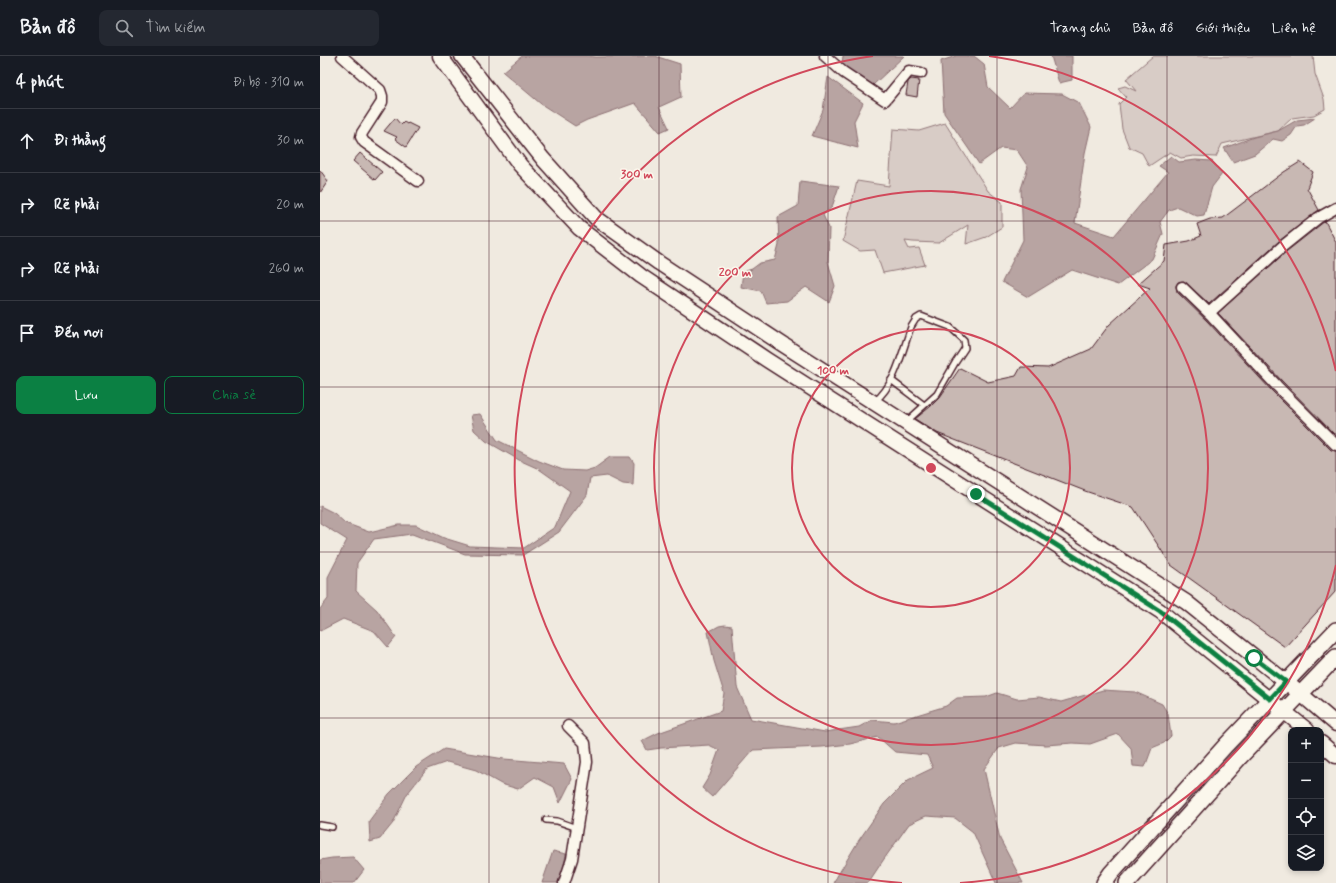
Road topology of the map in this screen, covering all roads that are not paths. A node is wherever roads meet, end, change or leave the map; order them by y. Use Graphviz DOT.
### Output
graph roads {
  1 [pos="342,56"];
  2 [pos="440,56"];
  3 [pos="462,56"];
  4 [pos="825,56"];
  5 [pos="921,72"];
  6 [pos="418,181"];
  7 [pos="1336,208"];
  8 [pos="1182,287"];
  9 [pos="1209,313"];
  10 [pos="782,344"];
  11 [pos="767,360"];
  12 [pos="891,380"];
  13 [pos="874,402"];
  14 [pos="924,405"];
  15 [pos="906,422"];
  16 [pos="1336,445"];
  17 [pos="1336,630"];
  18 [pos="1336,657"];
  19 [pos="1286,682"];
  20 [pos="1301,694"];
  21 [pos="1270,699"];
  22 [pos="1284,711"];
  23 [pos="1336,724"];
  24 [pos="568,726"];
  25 [pos="1303,727"];
  26 [pos="1324,745"];
  27 [pos="1336,756"];
  28 [pos="546,820"];
  29 [pos="320,826"];
  30 [pos="332,827"];
  31 [pos="577,828"];
  32 [pos="564,883"];
  33 [pos="1104,883"];
  34 [pos="1127,883"];
  1 -- 6 [label="street"];
  2 -- 11 [label="main road"];
  3 -- 10 [label="main road"];
  4 -- 5 [label="street"];
  7 -- 9 [label="street"];
  8 -- 9 [label="street"];
  9 -- 16 [label="street"];
  10 -- 11 [label="main road"];
  10 -- 13 [label="main road"];
  11 -- 21 [label="main road"];
  12 -- 13 [label="lane"];
  12 -- 14 [label="lane"];
  12 -- 14 [label="lane"];
  13 -- 15 [label="main road"];
  14 -- 15 [label="lane"];
  15 -- 19 [label="main road"];
  17 -- 19 [label="main road"];
  18 -- 20 [label="main road"];
  19 -- 20 [label="main road"];
  19 -- 21 [label="main road"];
  20 -- 22 [label="main road"];
  20 -- 23 [label="main road"];
  21 -- 22 [label="main road"];
  21 -- 33 [label="main road"];
  22 -- 25 [label="main road"];
  22 -- 34 [label="main road"];
  24 -- 31 [label="street"];
  26 -- 27 [label="main road"];
  28 -- 31 [label="lane"];
  29 -- 30 [label="lane"];
  31 -- 32 [label="street"];
}
